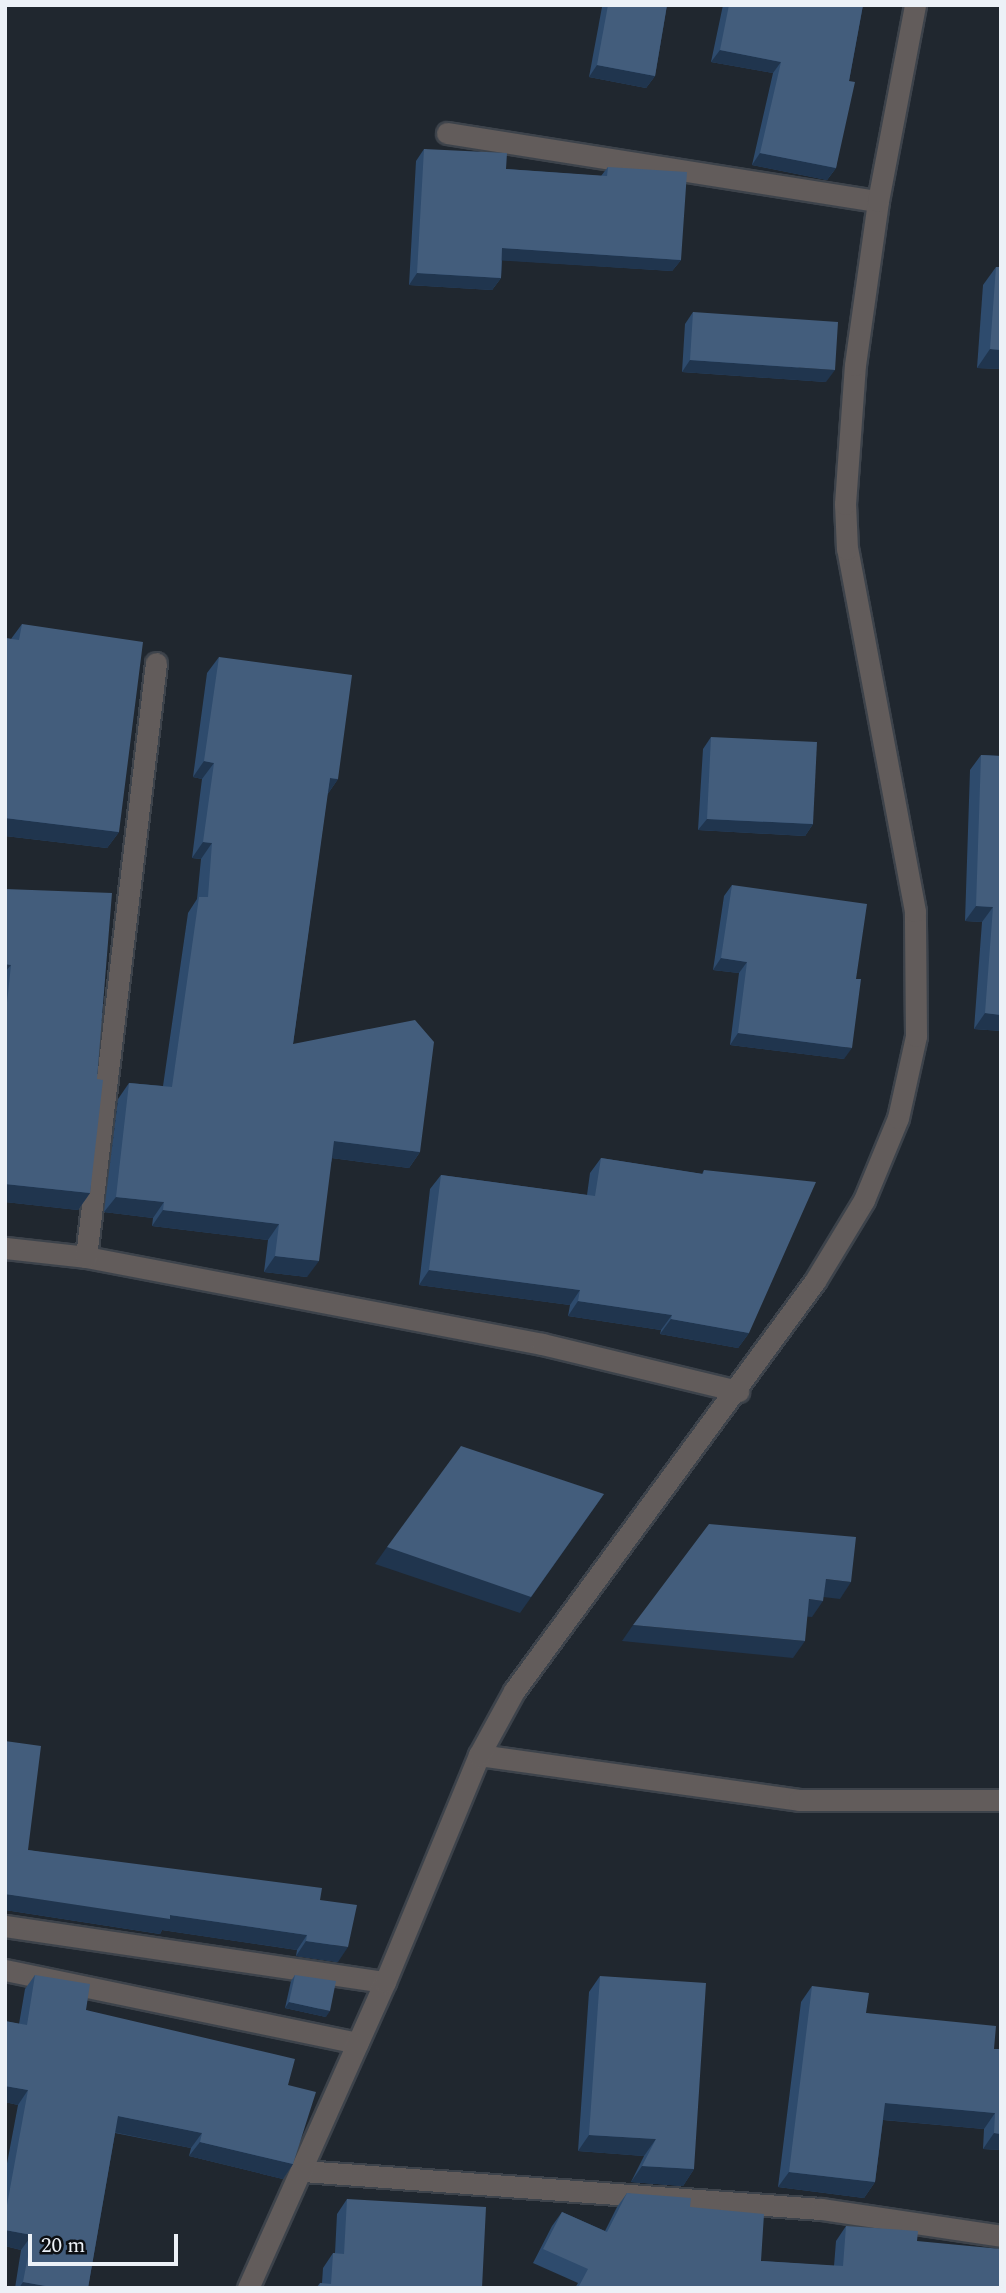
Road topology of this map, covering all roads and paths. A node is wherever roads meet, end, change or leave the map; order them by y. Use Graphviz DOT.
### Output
graph roads {
  1 [pos="915,5"];
  2 [pos="447,133"];
  3 [pos="878,201"];
  4 [pos="156,663"];
  5 [pos="5,1248"];
  6 [pos="86,1258"];
  7 [pos="738,1391"];
  8 [pos="479,1755"];
  9 [pos="1001,1801"];
  10 [pos="5,1927"];
  11 [pos="5,1970"];
  12 [pos="385,1982"];
  13 [pos="358,2043"];
  14 [pos="303,2171"];
  15 [pos="1001,2236"];
  16 [pos="248,2288"];
  1 -- 3 [label="street"];
  2 -- 3 [label="street"];
  3 -- 7 [label="street"];
  4 -- 6 [label="street"];
  5 -- 6 [label="street"];
  6 -- 7 [label="street"];
  7 -- 8 [label="street"];
  8 -- 9 [label="street"];
  8 -- 12 [label="street"];
  10 -- 12 [label="street"];
  11 -- 13 [label="street"];
  12 -- 13 [label="street"];
  13 -- 14 [label="street"];
  14 -- 15 [label="street"];
  14 -- 16 [label="street"];
}
